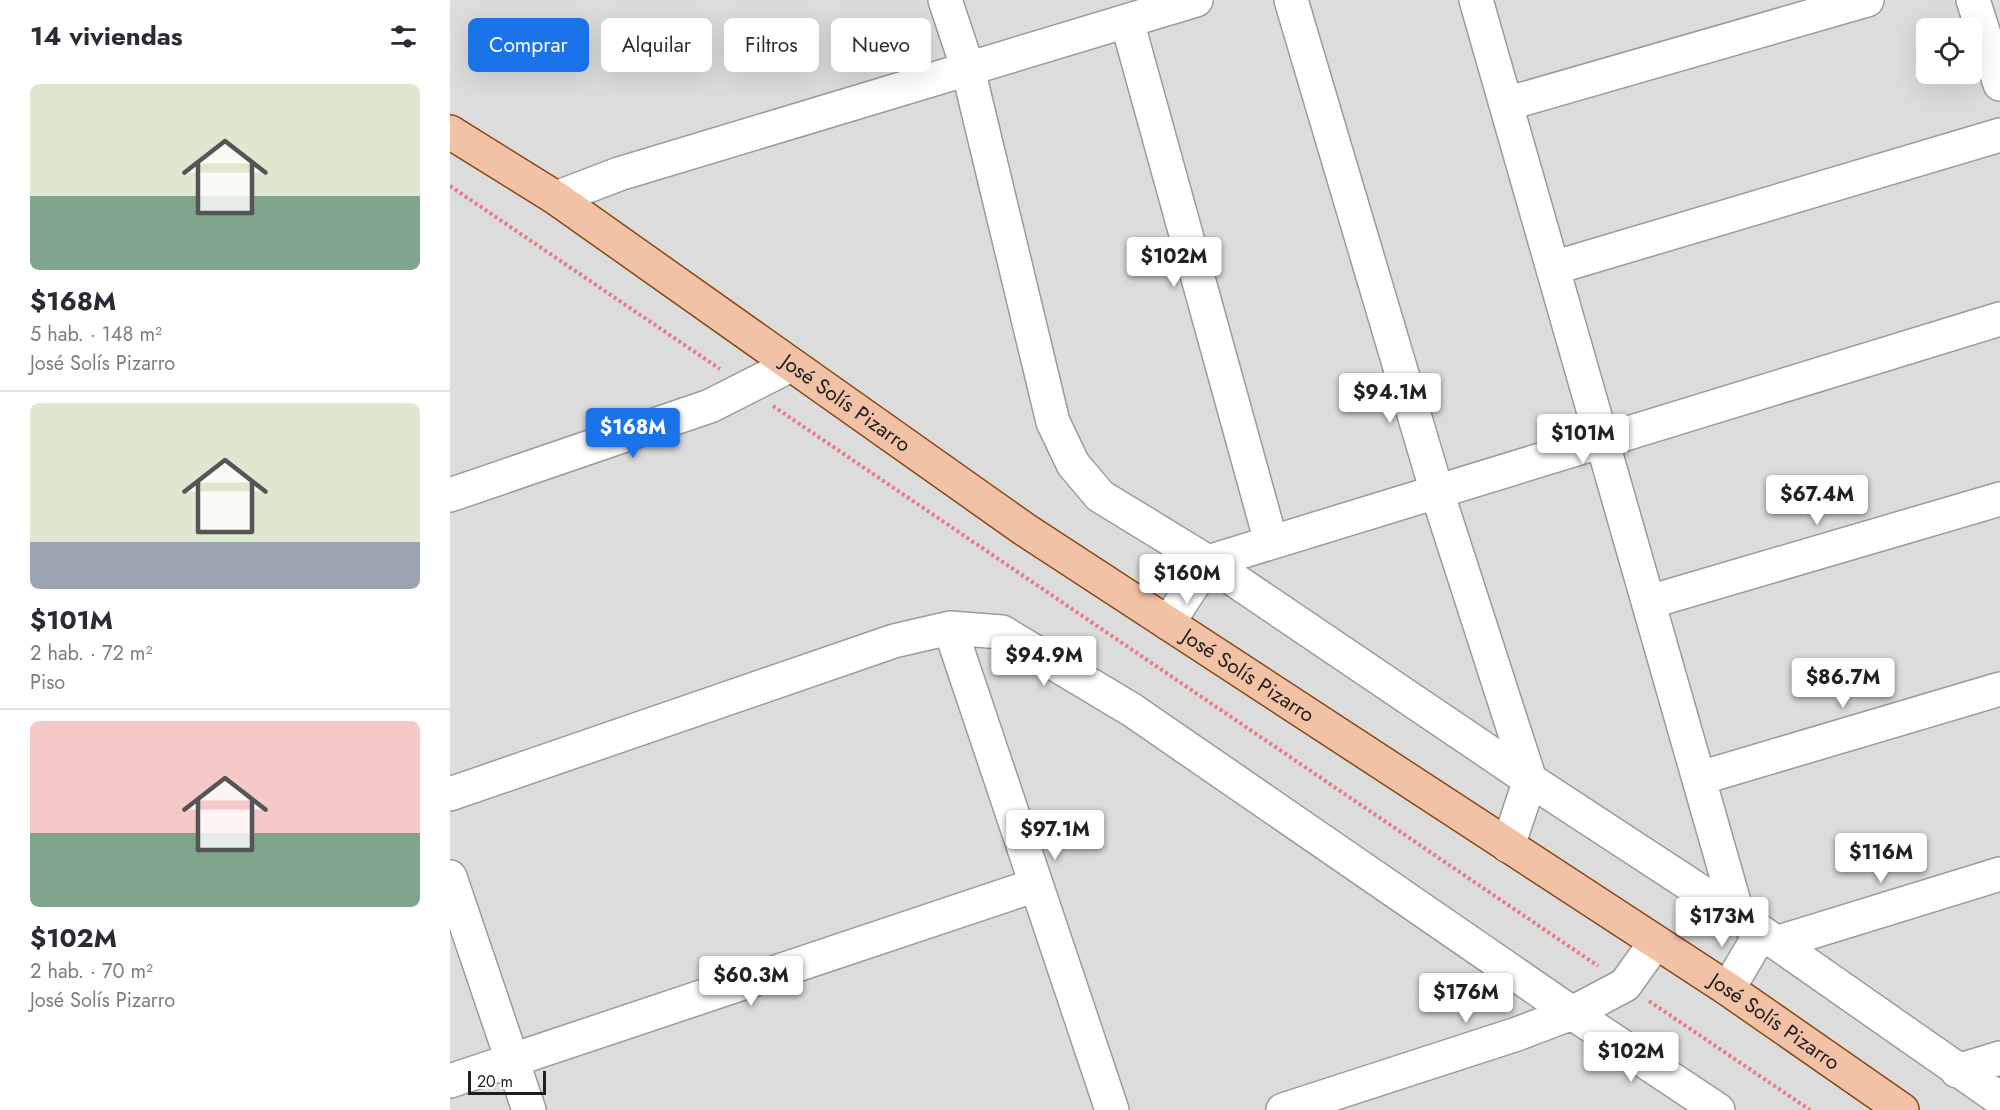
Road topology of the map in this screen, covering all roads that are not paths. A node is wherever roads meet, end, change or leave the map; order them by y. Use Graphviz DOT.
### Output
graph roads {
  1 [pos="945,0"];
  2 [pos="1196,0"];
  3 [pos="1291,0"];
  4 [pos="1476,0"];
  5 [pos="1867,0"];
  6 [pos="1973,0"];
  7 [pos="1127,21"];
  8 [pos="968,69"];
  9 [pos="2000,84"];
  10 [pos="1506,104"];
  11 [pos="450,132"];
  12 [pos="2000,135"];
  13 [pos="556,198"];
  14 [pos="1553,268"];
  15 [pos="2000,319"];
  16 [pos="791,365"];
  17 [pos="1603,441"];
  18 [pos="1437,492"];
  19 [pos="450,495"];
  20 [pos="2000,499"];
  21 [pos="1271,542"];
  22 [pos="1208,562"];
  23 [pos="1649,602"];
  24 [pos="1168,623"];
  25 [pos="950,628"];
  26 [pos="2000,689"];
  27 [pos="1700,778"];
  28 [pos="1530,780"];
  29 [pos="450,794"];
  30 [pos="1508,846"];
  31 [pos="2000,874"];
  32 [pos="450,878"];
  33 [pos="1036,885"];
  34 [pos="1758,931"];
  35 [pos="1655,943"];
  36 [pos="1728,989"];
  37 [pos="1572,1013"];
  38 [pos="2000,1058"];
  39 [pos="512,1060"];
  40 [pos="1957,1071"];
  41 [pos="450,1081"];
  42 [pos="2000,1099"];
  43 [pos="529,1110"];
  44 [pos="1112,1110"];
  45 [pos="1283,1110"];
  46 [pos="1718,1110"];
  47 [pos="1902,1110"];
  1 -- 8 [label="street"];
  2 -- 7 [label="street"];
  3 -- 18 [label="street"];
  4 -- 10 [label="street"];
  5 -- 10 [label="street"];
  6 -- 9 [label="street"];
  7 -- 8 [label="street"];
  7 -- 21 [label="street"];
  8 -- 13 [label="street"];
  8 -- 22 [label="street"];
  10 -- 14 [label="street"];
  11 -- 13 [label="main road, José Solís Pizarro"];
  12 -- 14 [label="street"];
  13 -- 16 [label="main road, José Solís Pizarro"];
  14 -- 17 [label="street"];
  15 -- 17 [label="street"];
  16 -- 19 [label="street"];
  16 -- 24 [label="main road, José Solís Pizarro"];
  17 -- 18 [label="street"];
  17 -- 23 [label="street"];
  18 -- 21 [label="street"];
  18 -- 28 [label="street"];
  20 -- 23 [label="street"];
  21 -- 22 [label="street"];
  22 -- 24 [label="street"];
  22 -- 28 [label="street"];
  23 -- 27 [label="street"];
  24 -- 30 [label="main road, José Solís Pizarro"];
  25 -- 29 [label="street"];
  25 -- 33 [label="street"];
  25 -- 37 [label="street"];
  26 -- 27 [label="street"];
  27 -- 34 [label="street"];
  28 -- 30 [label="street"];
  28 -- 34 [label="street"];
  30 -- 35 [label="main road, José Solís Pizarro"];
  31 -- 34 [label="street"];
  32 -- 39 [label="street"];
  33 -- 39 [label="street"];
  33 -- 44 [label="street"];
  34 -- 36 [label="street"];
  34 -- 40 [label="street"];
  35 -- 36 [label="main road, José Solís Pizarro"];
  35 -- 37 [label="street"];
  36 -- 47 [label="main road, José Solís Pizarro"];
  37 -- 45 [label="street"];
  37 -- 46 [label="street"];
  38 -- 40 [label="street"];
  39 -- 41 [label="street"];
  39 -- 43 [label="street"];
  40 -- 42 [label="street"];
}
